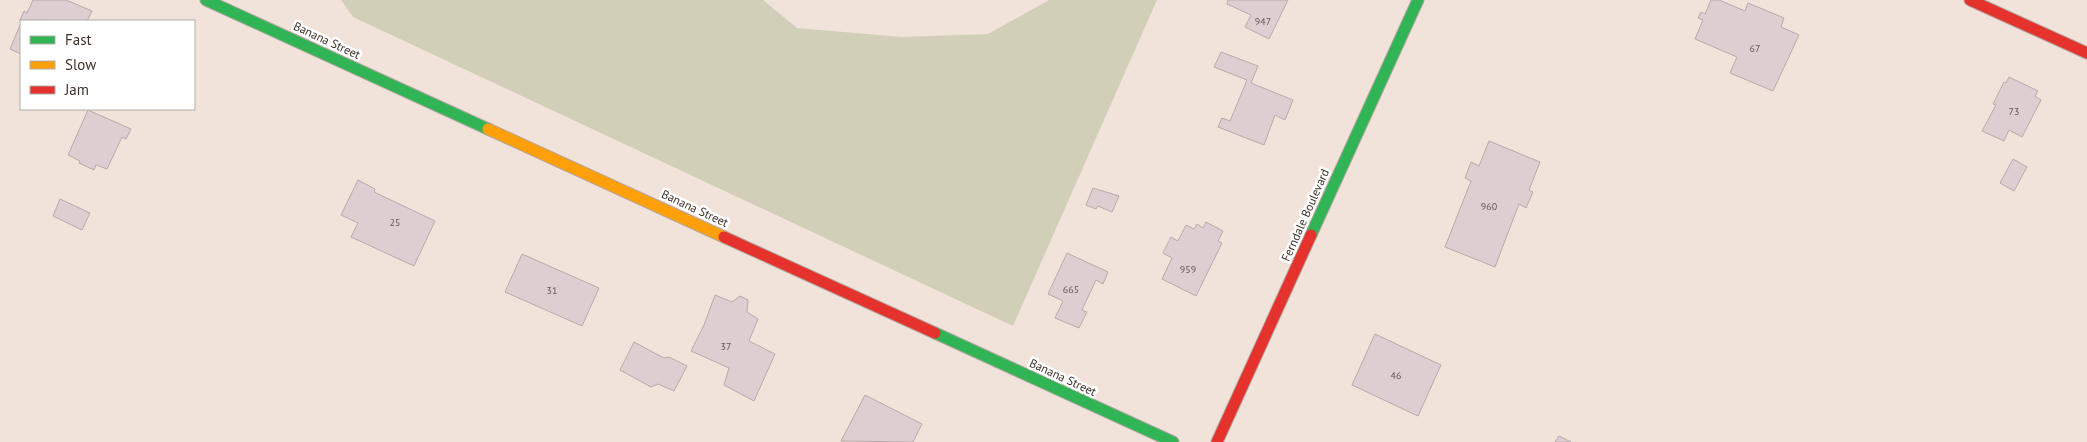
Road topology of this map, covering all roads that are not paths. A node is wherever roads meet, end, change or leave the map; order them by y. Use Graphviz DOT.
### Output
graph roads {
  1 [pos="206,0"];
  2 [pos="1418,0"];
  3 [pos="1970,0"];
  4 [pos="2087,53"];
  5 [pos="1173,442"];
  6 [pos="1217,442"];
  1 -- 5 [label="street, Banana Street"];
  2 -- 6 [label="street, Ferndale Boulevard"];
  3 -- 4 [label="street"];
}
